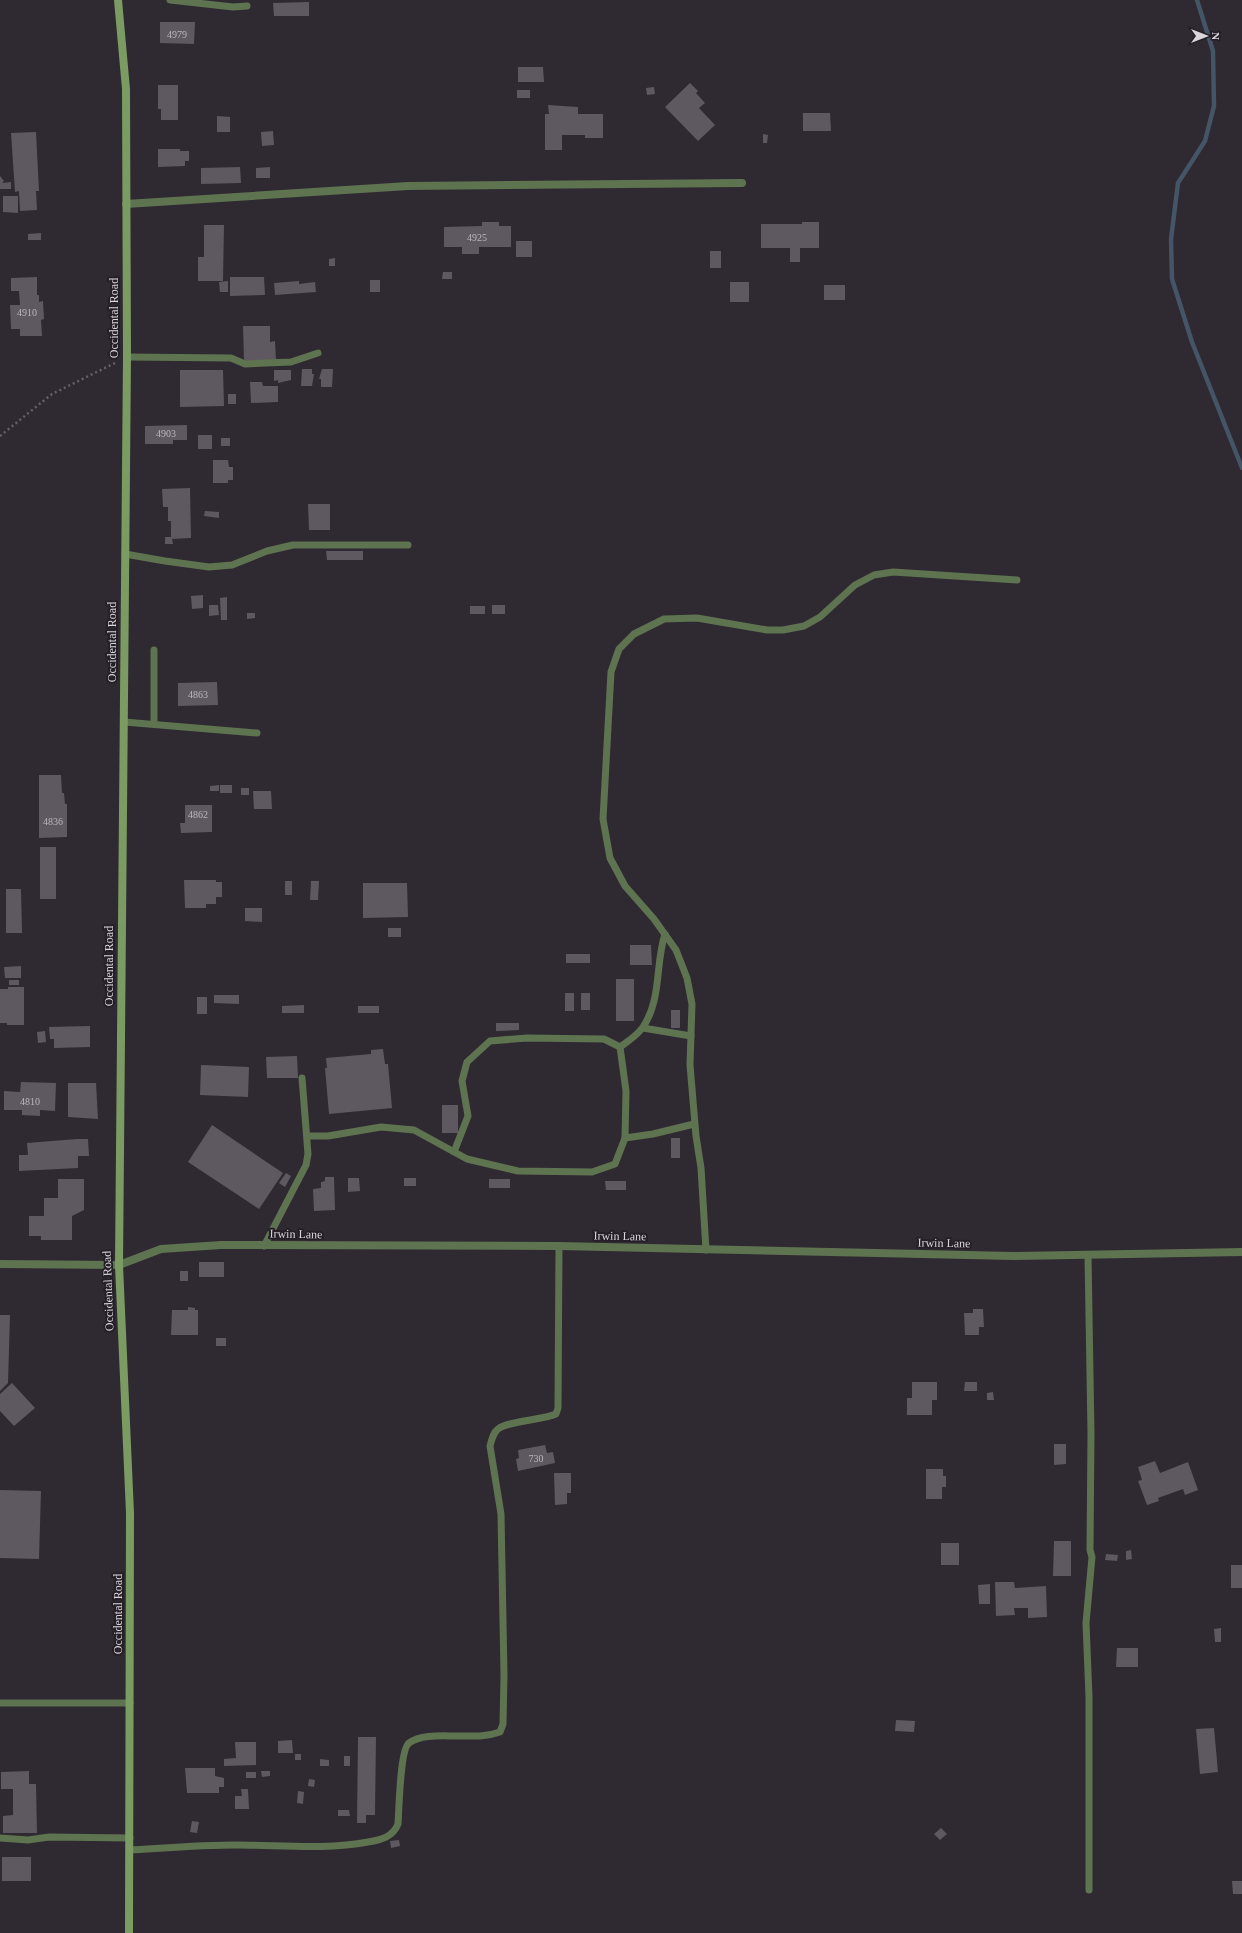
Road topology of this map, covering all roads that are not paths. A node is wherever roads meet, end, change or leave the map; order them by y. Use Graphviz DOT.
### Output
graph roads {
  1 [pos="118,0"];
  2 [pos="170,0"];
  3 [pos="247,6"];
  4 [pos="742,183"];
  5 [pos="126,204"];
  6 [pos="318,353"];
  7 [pos="127,357"];
  8 [pos="408,545"];
  9 [pos="125,554"];
  10 [pos="1018,580"];
  11 [pos="154,650"];
  12 [pos="124,722"];
  13 [pos="154,724"];
  14 [pos="256,733"];
  15 [pos="665,934"];
  16 [pos="643,1028"];
  17 [pos="691,1036"];
  18 [pos="620,1048"];
  19 [pos="302,1078"];
  20 [pos="694,1124"];
  21 [pos="307,1136"];
  22 [pos="625,1138"];
  23 [pos="454,1152"];
  24 [pos="264,1246"];
  25 [pos="559,1246"];
  26 [pos="706,1250"];
  27 [pos="1242,1252"];
  28 [pos="1088,1255"];
  29 [pos="0,1264"];
  30 [pos="119,1265"];
  31 [pos="0,1703"];
  32 [pos="130,1703"];
  33 [pos="0,1838"];
  34 [pos="130,1838"];
  35 [pos="130,1850"];
  36 [pos="1089,1890"];
  37 [pos="129,1933"];
  1 -- 5 [label="street, Occidental Road"];
  2 -- 3 [label="lane"];
  4 -- 5 [label="street"];
  5 -- 7 [label="street, Occidental Road"];
  6 -- 7 [label="lane"];
  7 -- 9 [label="street, Occidental Road"];
  8 -- 9 [label="lane"];
  9 -- 12 [label="street, Occidental Road"];
  10 -- 15 [label="lane"];
  11 -- 13 [label="lane"];
  12 -- 13 [label="lane"];
  12 -- 30 [label="street, Occidental Road"];
  13 -- 14 [label="lane"];
  15 -- 16 [label="lane"];
  15 -- 17 [label="lane"];
  16 -- 17 [label="lane"];
  16 -- 18 [label="lane"];
  17 -- 20 [label="lane"];
  18 -- 22 [label="lane"];
  18 -- 23 [label="lane"];
  19 -- 21 [label="lane"];
  20 -- 22 [label="lane"];
  20 -- 26 [label="lane"];
  21 -- 23 [label="lane"];
  21 -- 24 [label="lane"];
  22 -- 23 [label="lane"];
  24 -- 25 [label="street, Irwin Lane"];
  24 -- 30 [label="street, Irwin Lane"];
  25 -- 26 [label="street, Irwin Lane"];
  25 -- 35 [label="lane"];
  26 -- 28 [label="street, Irwin Lane"];
  27 -- 28 [label="street, Irwin Lane"];
  28 -- 36 [label="lane"];
  29 -- 30 [label="street, Irwin Lane"];
  30 -- 32 [label="street, Occidental Road"];
  31 -- 32 [label="lane"];
  32 -- 34 [label="street, Occidental Road"];
  33 -- 34 [label="lane"];
  34 -- 35 [label="street, Occidental Road"];
  35 -- 37 [label="street, Occidental Road"];
}
